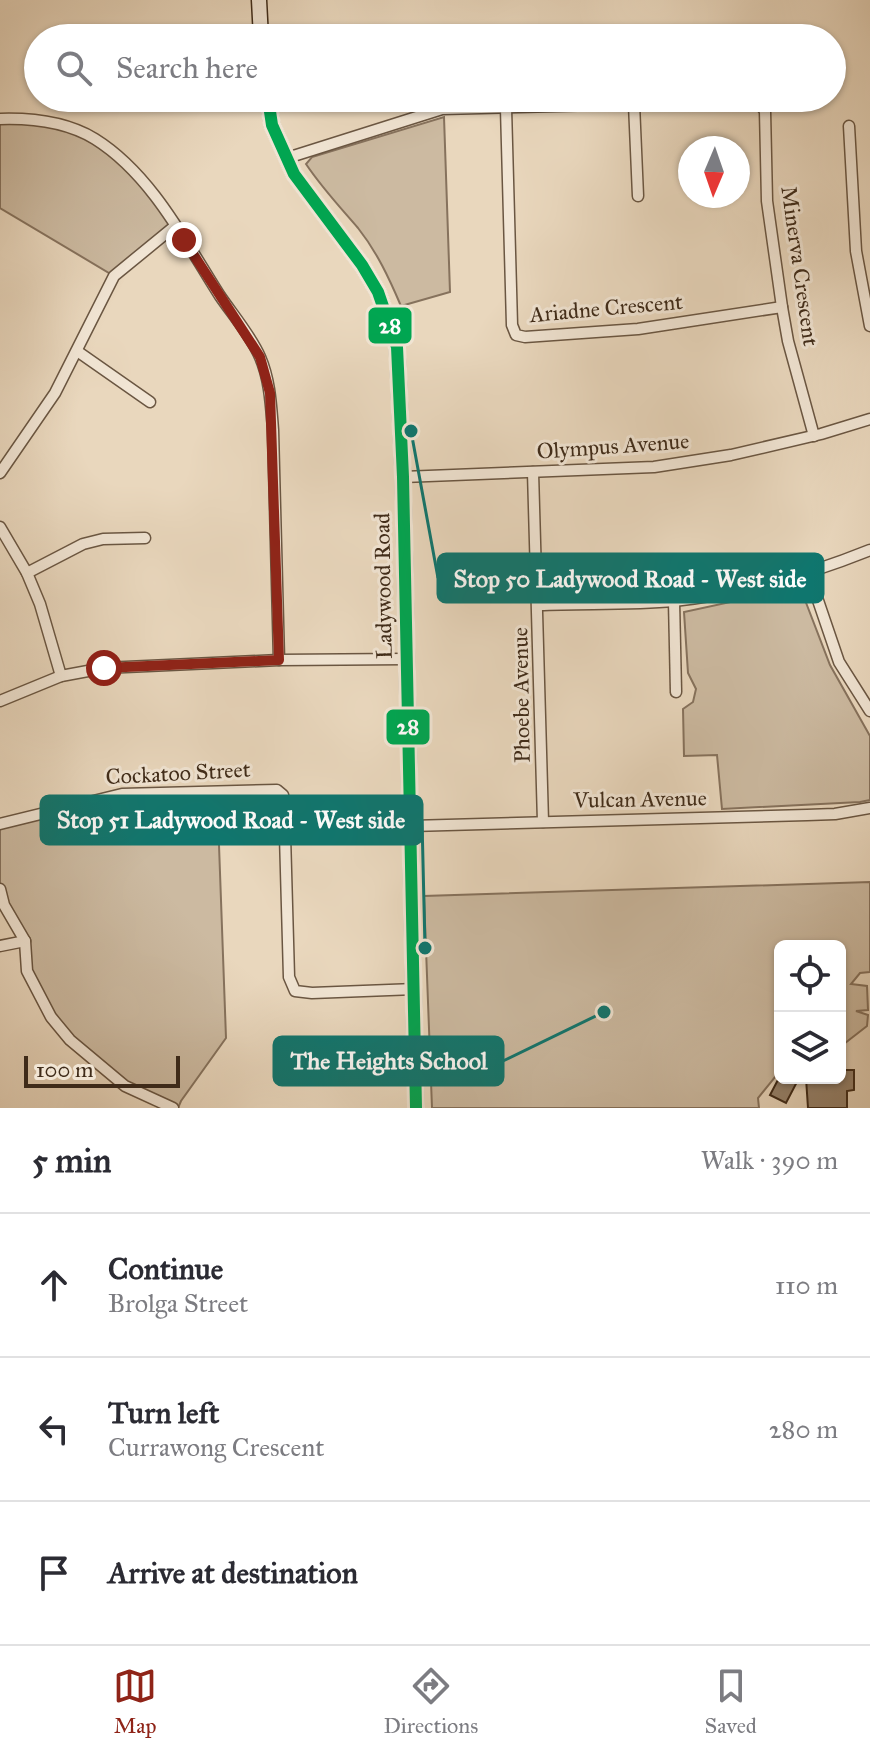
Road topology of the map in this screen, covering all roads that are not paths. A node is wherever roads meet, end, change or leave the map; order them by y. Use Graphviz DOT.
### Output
graph roads {
  1 [pos="259,0"];
  2 [pos="260,24"];
  3 [pos="270,112"];
  4 [pos="433,112"];
  5 [pos="506,112"];
  6 [pos="634,112"];
  7 [pos="764,112"];
  8 [pos="0,119"];
  9 [pos="849,126"];
  10 [pos="287,158"];
  11 [pos="638,196"];
  12 [pos="175,226"];
  13 [pos="782,307"];
  14 [pos="870,326"];
  15 [pos="77,351"];
  16 [pos="150,402"];
  17 [pos="870,419"];
  18 [pos="814,436"];
  19 [pos="533,472"];
  20 [pos="0,473"];
  21 [pos="403,477"];
  22 [pos="0,527"];
  23 [pos="145,538"];
  24 [pos="870,550"];
  25 [pos="27,573"];
  26 [pos="809,574"];
  27 [pos="674,601"];
  28 [pos="539,605"];
  29 [pos="406,659"];
  30 [pos="279,660"];
  31 [pos="61,676"];
  32 [pos="676,692"];
  33 [pos="0,701"];
  34 [pos="870,711"];
  35 [pos="870,808"];
  36 [pos="543,822"];
  37 [pos="0,824"];
  38 [pos="411,826"];
  39 [pos="0,889"];
  40 [pos="25,941"];
  41 [pos="0,946"];
  42 [pos="415,989"];
  43 [pos="173,1108"];
  44 [pos="416,1108"];
  1 -- 2 [label="street"];
  3 -- 10 [label="street, Ladywood Road"];
  4 -- 10 [label="street, Minerva Crescent"];
  5 -- 13 [label="street, Ariadne Crescent"];
  6 -- 11 [label="street"];
  7 -- 13 [label="street, Minerva Crescent"];
  8 -- 12 [label="street"];
  9 -- 14 [label="street"];
  10 -- 21 [label="street, Ladywood Road"];
  12 -- 15 [label="street"];
  12 -- 30 [label="street"];
  13 -- 18 [label="street, Minerva Crescent"];
  15 -- 16 [label="street"];
  15 -- 20 [label="street"];
  17 -- 18 [label="street, Olympus Avenue"];
  18 -- 19 [label="street, Olympus Avenue"];
  19 -- 21 [label="street, Olympus Avenue"];
  19 -- 28 [label="street, Phoebe Avenue"];
  21 -- 29 [label="street, Ladywood Road"];
  22 -- 25 [label="street"];
  23 -- 25 [label="street"];
  24 -- 26 [label="street"];
  25 -- 31 [label="street"];
  26 -- 27 [label="street"];
  26 -- 34 [label="street"];
  27 -- 28 [label="street"];
  27 -- 32 [label="street"];
  28 -- 36 [label="street, Phoebe Avenue"];
  29 -- 30 [label="street"];
  29 -- 38 [label="street, Ladywood Road"];
  30 -- 31 [label="street"];
  31 -- 33 [label="street"];
  35 -- 36 [label="street, Vulcan Avenue"];
  36 -- 38 [label="street, Vulcan Avenue"];
  37 -- 42 [label="street, Cockatoo Street"];
  38 -- 42 [label="street, Ladywood Road"];
  39 -- 40 [label="street"];
  40 -- 41 [label="street"];
  40 -- 43 [label="street"];
  42 -- 44 [label="street, Ladywood Road"];
}
